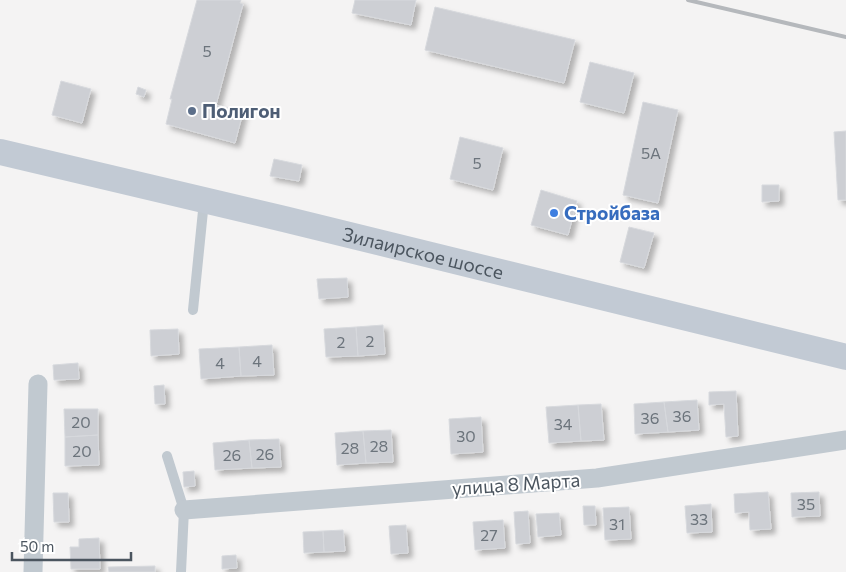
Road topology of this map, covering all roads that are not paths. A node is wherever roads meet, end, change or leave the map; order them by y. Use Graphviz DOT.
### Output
graph roads {
  1 [pos="0,152"];
  2 [pos="204,200"];
  3 [pos="194,310"];
  4 [pos="846,357"];
  5 [pos="38,384"];
  6 [pos="846,440"];
  7 [pos="167,456"];
  8 [pos="184,510"];
  9 [pos="33,572"];
  10 [pos="182,572"];
  1 -- 2 [label="main road, Зилаирское шоссе"];
  2 -- 3 [label="lane"];
  2 -- 4 [label="main road, Зилаирское шоссе"];
  5 -- 9 [label="street"];
  6 -- 8 [label="street, улица 8 Марта"];
  7 -- 8 [label="lane"];
  8 -- 10 [label="lane"];
}
